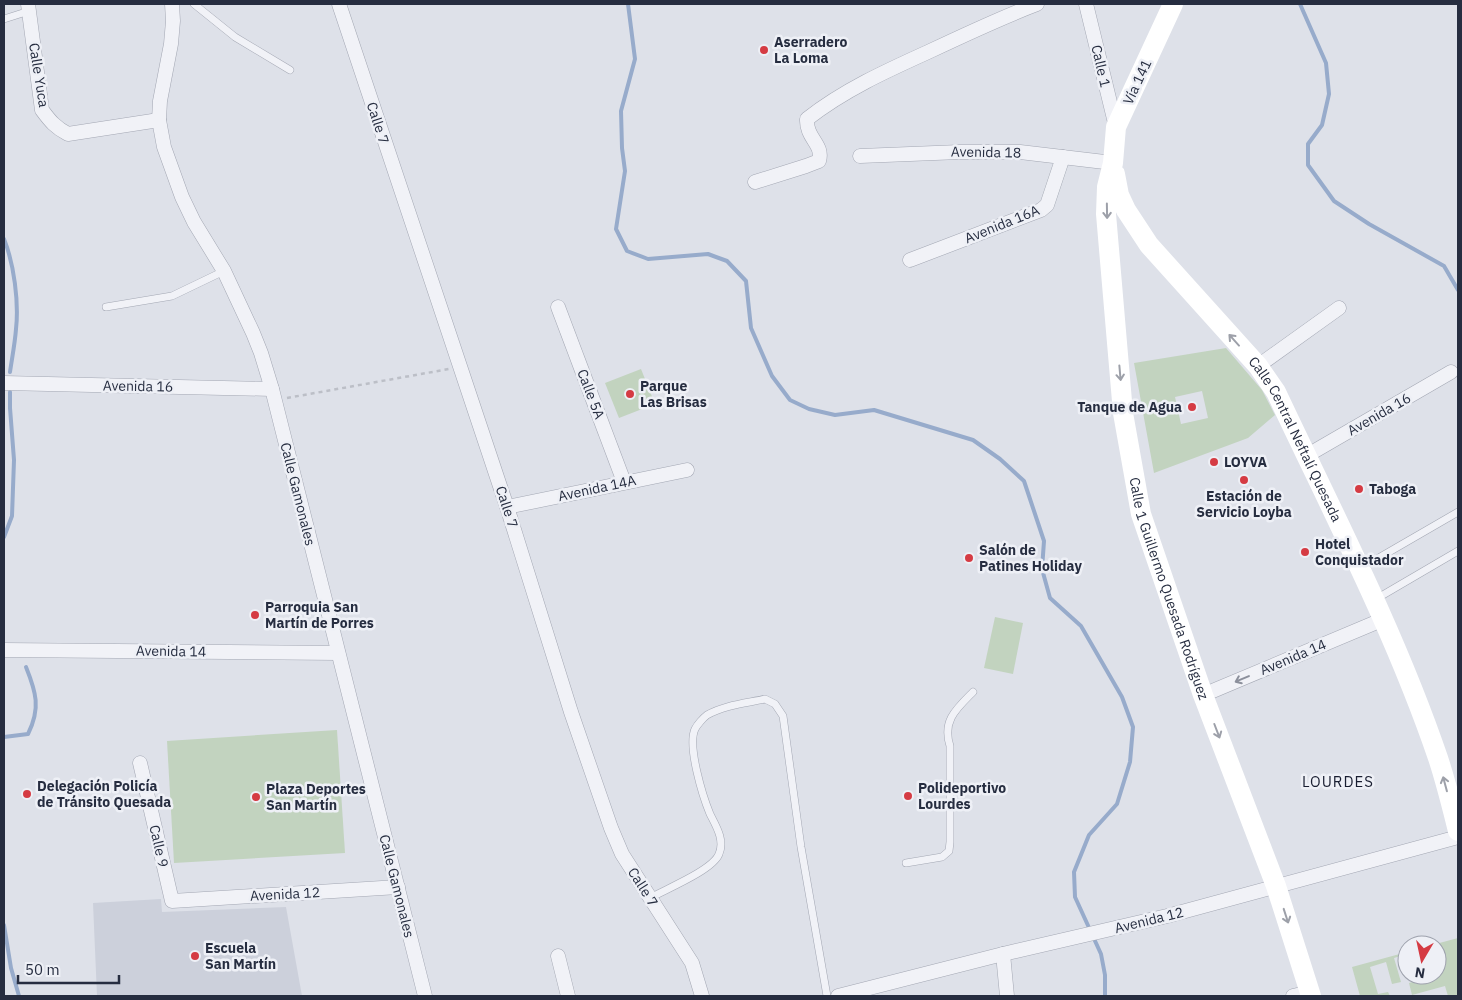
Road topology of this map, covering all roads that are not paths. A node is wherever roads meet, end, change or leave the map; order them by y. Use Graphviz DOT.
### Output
graph roads {
  1 [pos="172,4"];
  2 [pos="194,4"];
  3 [pos="338,4"];
  4 [pos="1037,4"];
  5 [pos="1086,4"];
  6 [pos="1173,4"];
  7 [pos="28,7"];
  8 [pos="4,19"];
  9 [pos="290,70"];
  10 [pos="159,120"];
  11 [pos="1116,127"];
  12 [pos="860,156"];
  13 [pos="1063,157"];
  14 [pos="1112,163"];
  15 [pos="755,182"];
  16 [pos="1149,245"];
  17 [pos="1111,259"];
  18 [pos="910,260"];
  19 [pos="224,271"];
  20 [pos="558,306"];
  21 [pos="106,307"];
  22 [pos="1339,308"];
  23 [pos="1258,366"];
  24 [pos="1451,372"];
  25 [pos="4,383"];
  26 [pos="274,394"];
  27 [pos="1306,456"];
  28 [pos="687,470"];
  29 [pos="624,482"];
  30 [pos="507,507"];
  31 [pos="1458,512"];
  32 [pos="1458,551"];
  33 [pos="1360,569"];
  34 [pos="1375,599"];
  35 [pos="1384,619"];
  36 [pos="4,650"];
  37 [pos="338,653"];
  38 [pos="973,692"];
  39 [pos="1203,695"];
  40 [pos="140,763"];
  41 [pos="1458,831"];
  42 [pos="1458,837"];
  43 [pos="906,863"];
  44 [pos="1276,886"];
  45 [pos="398,888"];
  46 [pos="650,898"];
  47 [pos="172,901"];
  48 [pos="1003,954"];
  49 [pos="558,956"];
  50 [pos="1305,995"];
  51 [pos="425,996"];
  52 [pos="568,996"];
  53 [pos="702,996"];
  54 [pos="827,996"];
  55 [pos="838,996"];
  56 [pos="1007,996"];
  1 -- 10 [label="street, Calle Gamonales"];
  2 -- 9 [label="lane"];
  3 -- 30 [label="street, Calle 7"];
  4 -- 15 [label="street"];
  5 -- 11 [label="street, Calle 1"];
  6 -- 11 [label="main road, Vía 141"];
  7 -- 8 [label="lane"];
  7 -- 10 [label="street, Calle Yuca"];
  10 -- 19 [label="street, Calle Gamonales"];
  11 -- 14 [label="main road, Vía 141"];
  12 -- 13 [label="street, Avenida 18"];
  13 -- 14 [label="street, Avenida 18"];
  13 -- 18 [label="street, Avenida 16A"];
  14 -- 16 [label="main road, Calle Central Neftalí Quesada"];
  14 -- 17 [label="main road, Calle 1 Guillermo Quesada Rodríguez, one-way"];
  16 -- 17 [label="main road"];
  23 -- 16 [label="main road, Calle Central Neftalí Quesada, one-way"];
  17 -- 39 [label="main road, Calle 1 Guillermo Quesada Rodríguez, one-way"];
  19 -- 21 [label="lane"];
  19 -- 26 [label="street, Calle Gamonales"];
  20 -- 29 [label="street, Calle 5A"];
  22 -- 23 [label="street"];
  23 -- 27 [label="main road, Calle Central Neftalí Quesada"];
  24 -- 27 [label="street, Avenida 16"];
  25 -- 26 [label="street, Avenida 16"];
  26 -- 37 [label="street, Calle Gamonales"];
  27 -- 33 [label="main road, Calle Central Neftalí Quesada"];
  28 -- 29 [label="street, Avenida 14A"];
  29 -- 30 [label="street, Avenida 14A"];
  30 -- 46 [label="street, Calle 7"];
  31 -- 33 [label="lane"];
  32 -- 34 [label="lane"];
  33 -- 34 [label="main road, Calle Central Neftalí Quesada"];
  34 -- 35 [label="main road, Calle Central Neftalí Quesada"];
  35 -- 39 [label="street, Avenida 14, one-way"];
  41 -- 35 [label="main road, Calle Central Neftalí Quesada, one-way"];
  36 -- 37 [label="street, Avenida 14"];
  37 -- 45 [label="street, Calle Gamonales"];
  38 -- 43 [label="lane"];
  39 -- 44 [label="main road, Calle 1 Guillermo Quesada Rodríguez, one-way"];
  40 -- 47 [label="street, Calle 9"];
  42 -- 44 [label="street, Avenida 12"];
  44 -- 48 [label="street, Avenida 12"];
  44 -- 50 [label="main road, Calle 1 Guillermo Quesada Rodríguez, one-way"];
  45 -- 47 [label="street, Avenida 12"];
  45 -- 51 [label="street, Calle Gamonales"];
  46 -- 53 [label="street, Calle 7"];
  46 -- 54 [label="lane"];
  48 -- 55 [label="street, Avenida 12"];
  48 -- 56 [label="street"];
  49 -- 52 [label="street"];
}
